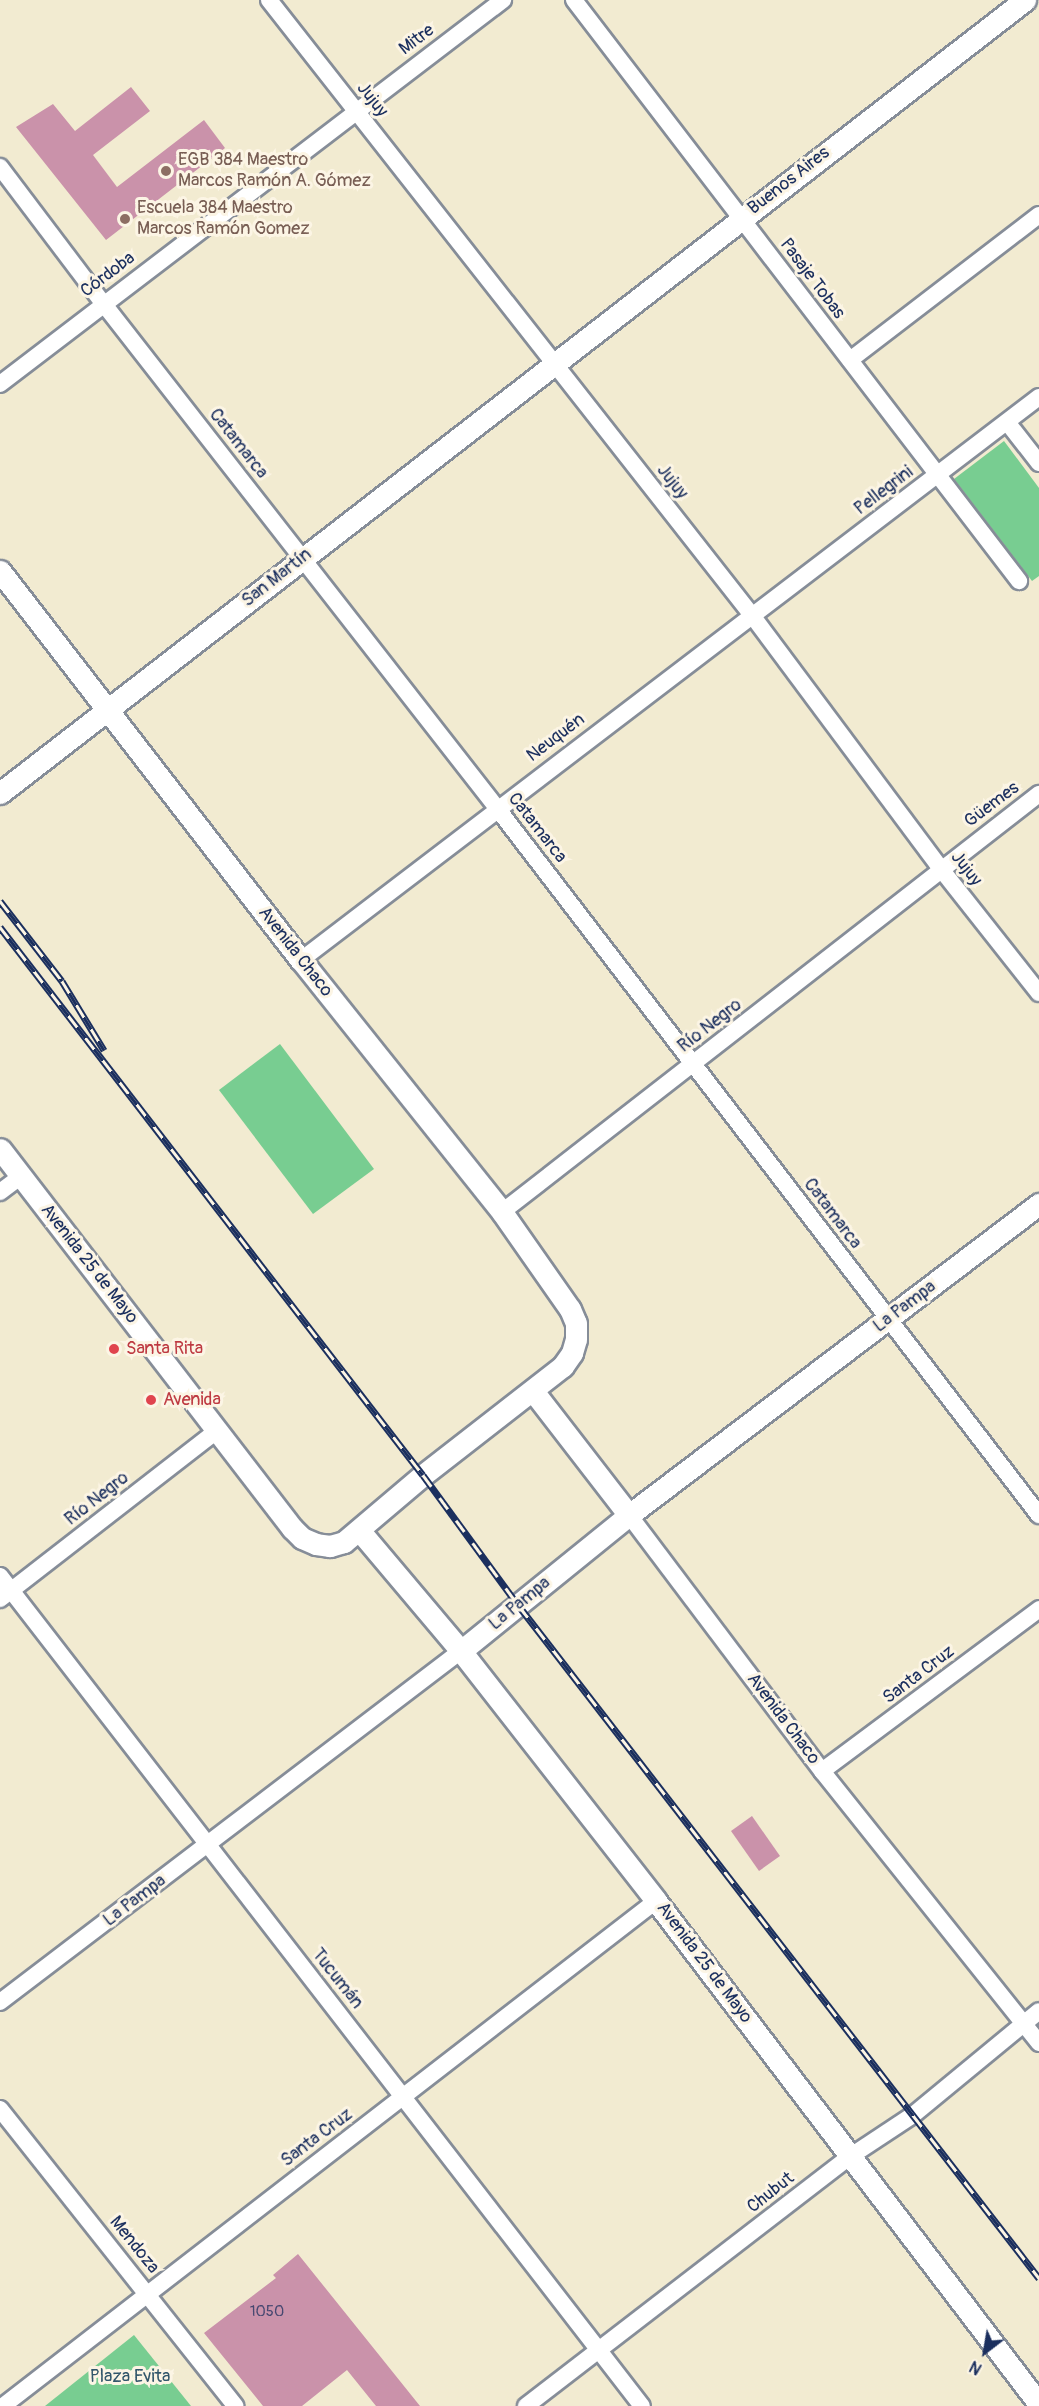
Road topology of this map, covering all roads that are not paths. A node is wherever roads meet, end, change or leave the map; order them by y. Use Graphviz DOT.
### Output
graph roads {
  1 [pos="269,0"];
  2 [pos="502,0"];
  3 [pos="574,0"];
  4 [pos="1025,0"];
  5 [pos="356,112"];
  6 [pos="0,167"];
  7 [pos="1039,215"];
  8 [pos="741,219"];
  9 [pos="103,303"];
  10 [pos="850,360"];
  11 [pos="554,363"];
  12 [pos="0,384"];
  13 [pos="1039,397"];
  14 [pos="1007,422"];
  15 [pos="1039,464"];
  16 [pos="937,475"];
  17 [pos="302,558"];
  18 [pos="0,571"];
  19 [pos="1019,581"];
  20 [pos="751,614"];
  21 [pos="108,711"];
  22 [pos="0,793"];
  23 [pos="1039,794"];
  24 [pos="497,808"];
  25 [pos="941,869"];
  26 [pos="301,960"];
  27 [pos="1039,993"];
  28 [pos="694,1064"];
  29 [pos="0,1149"];
  30 [pos="21,1176"];
  31 [pos="0,1192"];
  32 [pos="1039,1204"];
  33 [pos="502,1212"];
  34 [pos="889,1320"];
  35 [pos="533,1391"];
  36 [pos="218,1430"];
  37 [pos="629,1515"];
  38 [pos="1039,1515"];
  39 [pos="359,1530"];
  40 [pos="0,1576"];
  41 [pos="5,1595"];
  42 [pos="1039,1609"];
  43 [pos="461,1651"];
  44 [pos="822,1771"];
  45 [pos="208,1846"];
  46 [pos="656,1901"];
  47 [pos="0,2002"];
  48 [pos="1039,2011"];
  49 [pos="1023,2023"];
  50 [pos="1039,2043"];
  51 [pos="403,2097"];
  52 [pos="0,2109"];
  53 [pos="851,2156"];
  54 [pos="147,2292"];
  55 [pos="599,2350"];
  56 [pos="1039,2404"];
  57 [pos="3,2406"];
  58 [pos="236,2406"];
  59 [pos="526,2406"];
  60 [pos="642,2406"];
  1 -- 5 [label="street, Jujuy"];
  2 -- 5 [label="street, Mitre"];
  3 -- 8 [label="street, Pasaje Tobas"];
  4 -- 8 [label="street, Buenos Aires"];
  5 -- 9 [label="street, Córdoba"];
  5 -- 11 [label="street, Jujuy"];
  6 -- 9 [label="street, Catamarca"];
  7 -- 10 [label="street"];
  8 -- 10 [label="street, Pasaje Tobas"];
  8 -- 11 [label="street, Buenos Aires"];
  9 -- 12 [label="street, Córdoba"];
  9 -- 17 [label="street, Catamarca"];
  10 -- 16 [label="street, Pasaje Tobas"];
  11 -- 17 [label="street, San Martín"];
  11 -- 20 [label="street, Jujuy"];
  13 -- 14 [label="street, Pellegrini"];
  14 -- 15 [label="street"];
  14 -- 16 [label="street, Pellegrini"];
  16 -- 19 [label="street, Pasaje Tobas"];
  16 -- 20 [label="street, Pellegrini"];
  17 -- 21 [label="street, San Martín"];
  17 -- 24 [label="street, Catamarca"];
  18 -- 21 [label="street, Avenida Chaco"];
  20 -- 24 [label="street, Neuquén"];
  20 -- 25 [label="street, Jujuy"];
  21 -- 22 [label="street, San Martín"];
  21 -- 26 [label="street, Avenida Chaco"];
  23 -- 25 [label="street, Güemes"];
  24 -- 26 [label="street, Neuquén"];
  24 -- 28 [label="street, Catamarca"];
  25 -- 27 [label="street, Jujuy"];
  25 -- 28 [label="street, Río Negro"];
  26 -- 33 [label="street, Avenida Chaco"];
  28 -- 33 [label="street, Río Negro"];
  28 -- 34 [label="street, Catamarca"];
  29 -- 30 [label="street, Avenida 25 de Mayo"];
  30 -- 31 [label="street"];
  30 -- 36 [label="street, Avenida 25 de Mayo"];
  32 -- 34 [label="street, La Pampa"];
  33 -- 35 [label="street, Avenida Chaco"];
  34 -- 37 [label="street, La Pampa"];
  34 -- 38 [label="street, Catamarca"];
  35 -- 37 [label="street, Avenida Chaco"];
  35 -- 39 [label="street"];
  36 -- 39 [label="street, Avenida 25 de Mayo"];
  36 -- 41 [label="street, Río Negro"];
  37 -- 43 [label="street, La Pampa"];
  37 -- 44 [label="street, Avenida Chaco"];
  39 -- 43 [label="street, Avenida 25 de Mayo"];
  40 -- 41 [label="street, Tucumán"];
  41 -- 45 [label="street, Tucumán"];
  42 -- 44 [label="street, Santa Cruz"];
  43 -- 45 [label="street, La Pampa"];
  43 -- 46 [label="street, Avenida 25 de Mayo"];
  44 -- 49 [label="street, Avenida Chaco"];
  45 -- 47 [label="street, La Pampa"];
  45 -- 51 [label="street, Tucumán"];
  46 -- 51 [label="street, Santa Cruz"];
  46 -- 53 [label="street, Avenida 25 de Mayo"];
  48 -- 49 [label="street, Chubut"];
  49 -- 50 [label="street, Avenida Chaco"];
  49 -- 53 [label="street, Chubut"];
  51 -- 54 [label="street, Santa Cruz"];
  51 -- 55 [label="street, Tucumán"];
  52 -- 54 [label="street, Mendoza"];
  53 -- 55 [label="street, Chubut"];
  53 -- 56 [label="street, Avenida 25 de Mayo"];
  54 -- 57 [label="street, Santa Cruz"];
  54 -- 58 [label="street, Mendoza"];
  55 -- 59 [label="street, Chubut"];
  55 -- 60 [label="street, Tucumán"];
}
